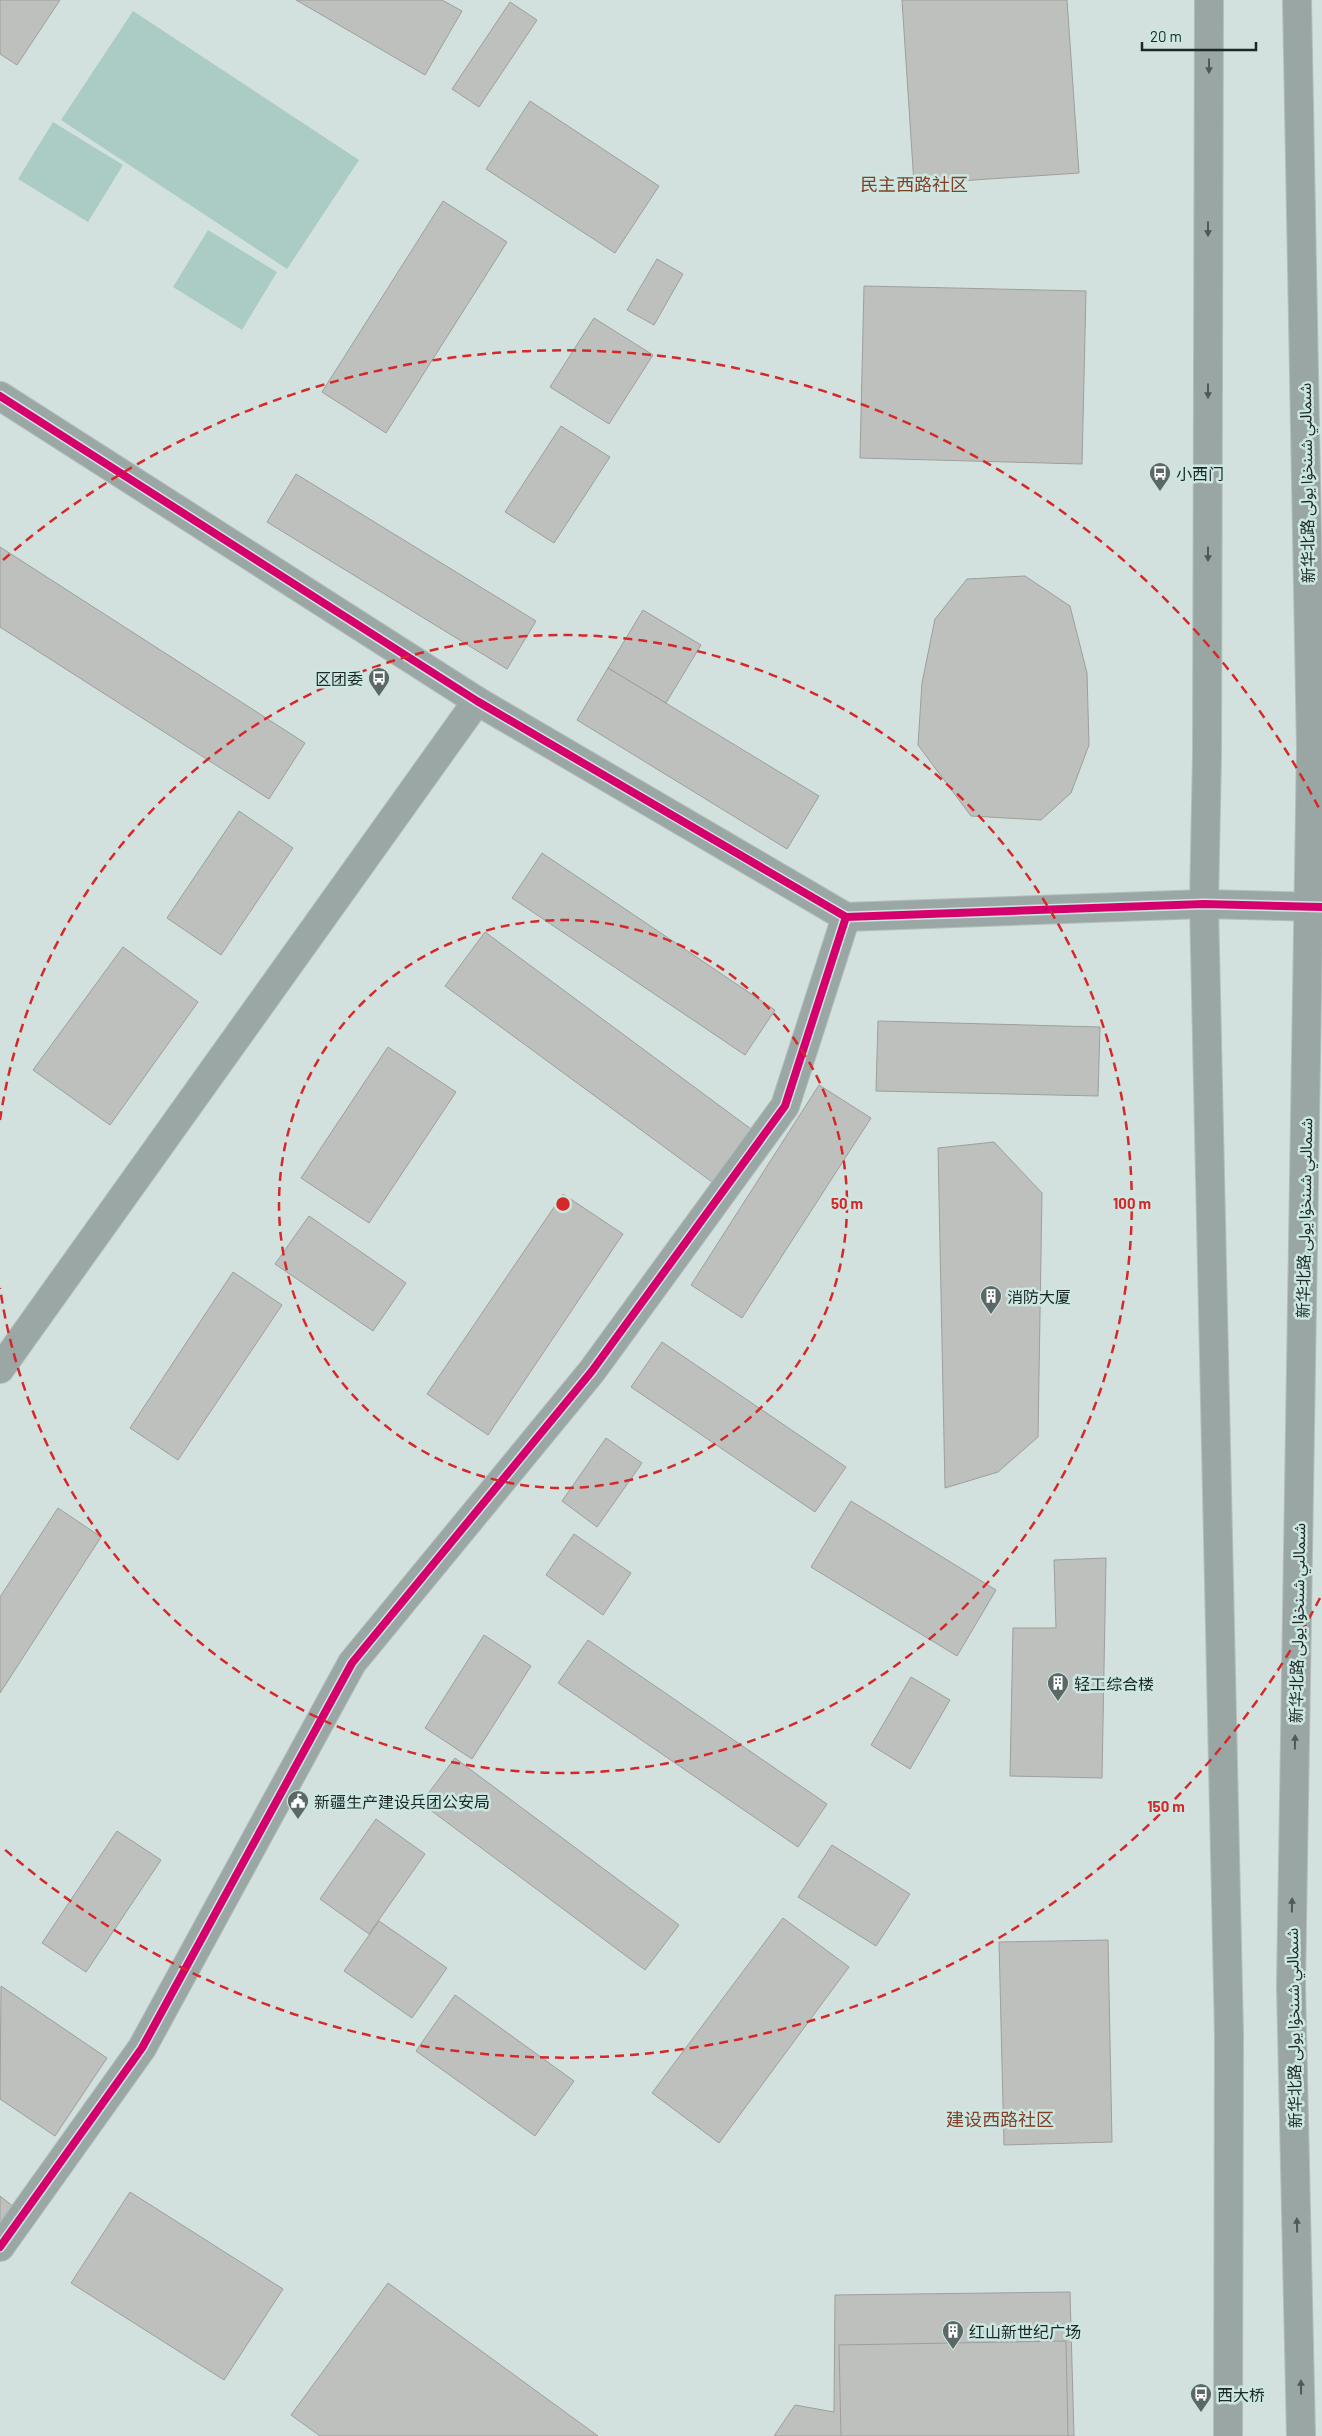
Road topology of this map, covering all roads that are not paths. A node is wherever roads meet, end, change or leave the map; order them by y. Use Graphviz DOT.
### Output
graph roads {
  1 [pos="1209,0"];
  2 [pos="1297,0"];
  3 [pos="0,396"];
  4 [pos="477,701"];
  5 [pos="1204,904"];
  6 [pos="1315,906"];
  7 [pos="846,917"];
  8 [pos="0,1369"];
  9 [pos="0,2247"];
  10 [pos="1228,2436"];
  11 [pos="1301,2436"];
  1 -- 5 [label="main road, one-way"];
  2 -- 6 [label="main road, 新华北路 شىمالىي شىنخۇا يولى"];
  3 -- 4 [label="street"];
  4 -- 7 [label="street"];
  4 -- 8 [label="street"];
  5 -- 6 [label="street"];
  5 -- 7 [label="street"];
  5 -- 10 [label="main road"];
  11 -- 6 [label="main road, 新华北路 شىمالىي شىنخۇا يولى, one-way"];
  7 -- 9 [label="street"];
}
